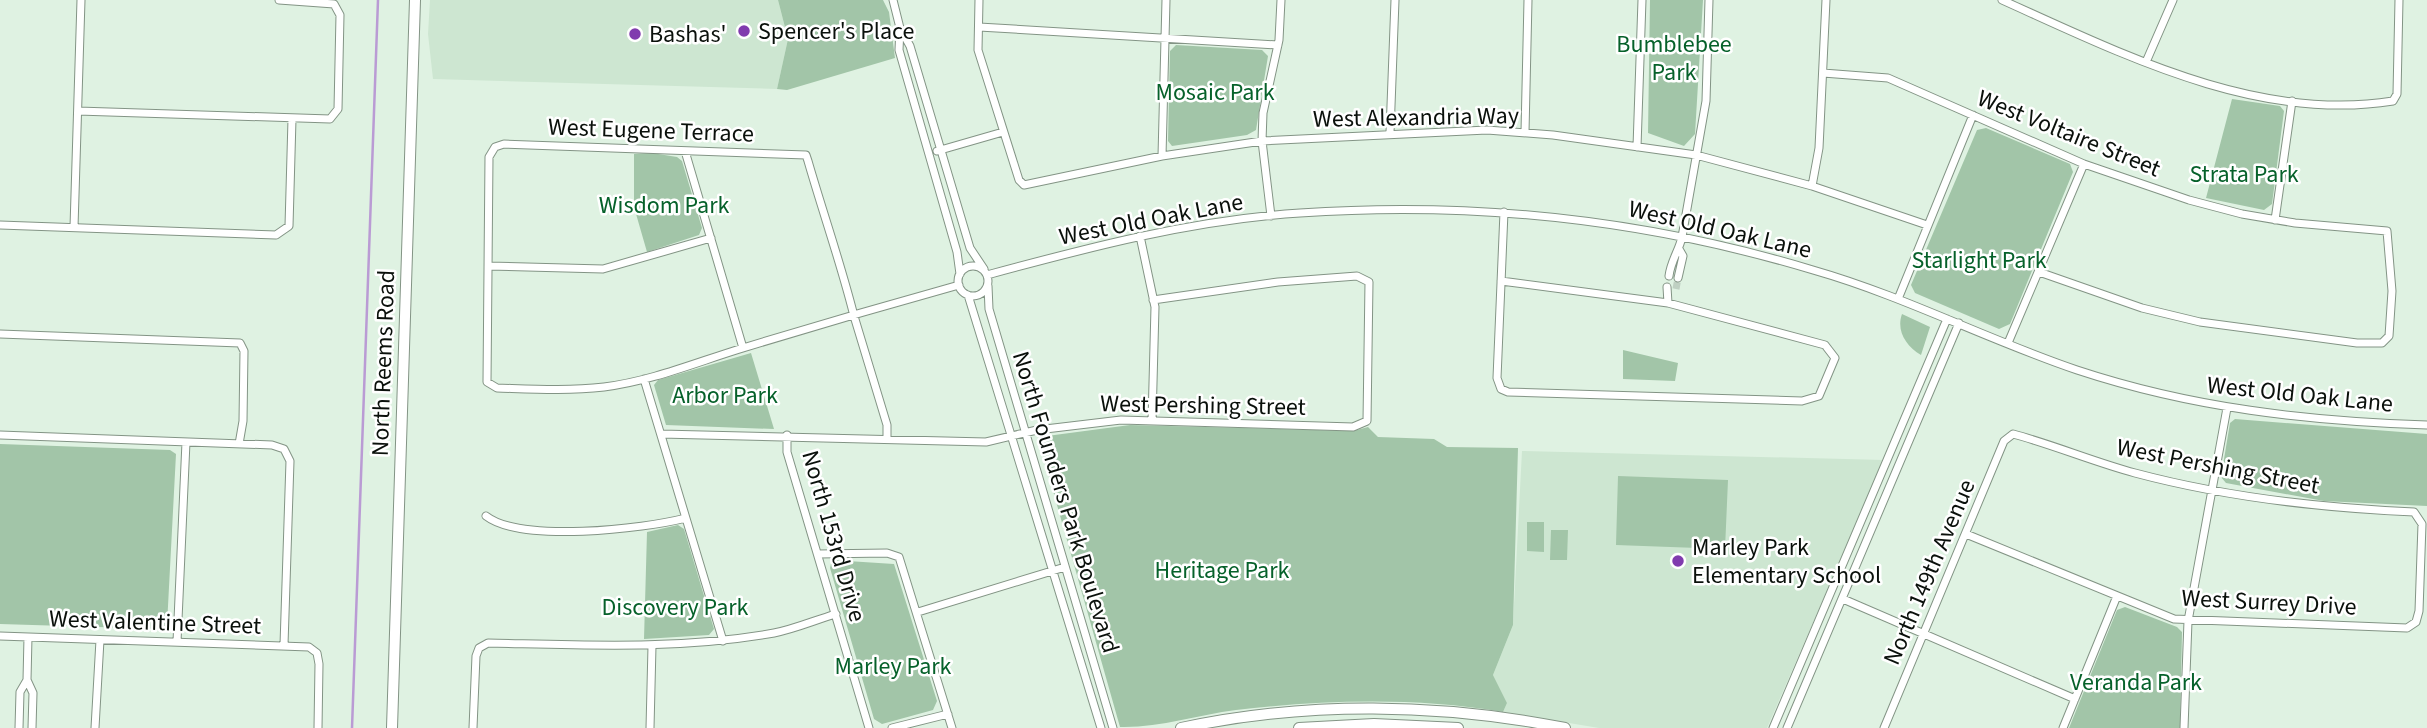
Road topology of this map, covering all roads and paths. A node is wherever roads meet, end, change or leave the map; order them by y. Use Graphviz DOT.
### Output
graph roads {
  1 [pos="81,0"];
  2 [pos="279,0"];
  3 [pos="296,0"];
  4 [pos="415,0"];
  5 [pos="893,0"];
  6 [pos="979,0"];
  7 [pos="1166,0"];
  8 [pos="1281,0"];
  9 [pos="1395,0"];
  10 [pos="1528,0"];
  11 [pos="1642,0"];
  12 [pos="1709,0"];
  13 [pos="1826,0"];
  14 [pos="2002,0"];
  15 [pos="2027,0"];
  16 [pos="2173,0"];
  17 [pos="2399,0"];
  18 [pos="2023,9"];
  19 [pos="900,27"];
  20 [pos="979,27"];
  21 [pos="1164,36"];
  22 [pos="1278,45"];
  23 [pos="2146,62"];
  24 [pos="1823,73"];
  25 [pos="2291,101"];
  26 [pos="78,111"];
  27 [pos="1973,115"];
  28 [pos="292,118"];
  29 [pos="1003,132"];
  30 [pos="1390,132"];
  31 [pos="1525,132"];
  32 [pos="1262,141"];
  33 [pos="1637,147"];
  34 [pos="940,150"];
  35 [pos="685,151"];
  36 [pos="929,153"];
  37 [pos="1162,156"];
  38 [pos="1698,156"];
  39 [pos="2084,164"];
  40 [pos="1812,186"];
  41 [pos="1504,212"];
  42 [pos="1271,216"];
  43 [pos="2275,220"];
  44 [pos="0,225"];
  45 [pos="1927,225"];
  46 [pos="74,227"];
  47 [pos="1140,236"];
  48 [pos="1682,237"];
  49 [pos="710,238"];
  50 [pos="1679,248"];
  51 [pos="488,266"];
  52 [pos="985,272"];
  53 [pos="2039,272"];
  54 [pos="960,274"];
  55 [pos="1501,281"];
  56 [pos="959,285"];
  57 [pos="988,286"];
  58 [pos="1667,287"];
  59 [pos="1676,289"];
  60 [pos="968,295"];
  61 [pos="1898,299"];
  62 [pos="1153,300"];
  63 [pos="1669,300"];
  64 [pos="854,316"];
  65 [pos="1947,319"];
  66 [pos="1959,323"];
  67 [pos="0,334"];
  68 [pos="2008,344"];
  69 [pos="743,348"];
  70 [pos="644,379"];
  71 [pos="2227,408"];
  72 [pos="1152,421"];
  73 [pos="2427,425"];
  74 [pos="1025,433"];
  75 [pos="661,434"];
  76 [pos="2013,434"];
  77 [pos="0,435"];
  78 [pos="787,435"];
  79 [pos="1013,437"];
  80 [pos="887,439"];
  81 [pos="186,442"];
  82 [pos="239,444"];
  83 [pos="2213,489"];
  84 [pos="486,516"];
  85 [pos="687,518"];
  86 [pos="1966,534"];
  87 [pos="818,554"];
  88 [pos="1065,567"];
  89 [pos="1053,570"];
  90 [pos="2117,596"];
  91 [pos="1843,599"];
  92 [pos="918,612"];
  93 [pos="836,614"];
  94 [pos="2188,621"];
  95 [pos="2416,622"];
  96 [pos="1923,634"];
  97 [pos="0,636"];
  98 [pos="28,637"];
  99 [pos="100,640"];
  100 [pos="723,641"];
  101 [pos="177,642"];
  102 [pos="284,645"];
  103 [pos="652,646"];
  104 [pos="27,680"];
  105 [pos="2075,699"];
  106 [pos="948,714"];
  107 [pos="19,728"];
  108 [pos="32,728"];
  109 [pos="95,728"];
  110 [pos="318,728"];
  111 [pos="392,728"];
  112 [pos="473,728"];
  113 [pos="650,728"];
  114 [pos="869,728"];
  115 [pos="892,728"];
  116 [pos="953,728"];
  117 [pos="1101,728"];
  118 [pos="1113,728"];
  119 [pos="1181,728"];
  120 [pos="1299,728"];
  121 [pos="1458,728"];
  122 [pos="1565,728"];
  123 [pos="1773,728"];
  124 [pos="1787,728"];
  125 [pos="1884,728"];
  126 [pos="2063,728"];
  127 [pos="2184,728"];
  1 -- 26 [label="street"];
  2 -- 3 [label="street"];
  3 -- 28 [label="street"];
  4 -- 111 [label="main road, North Reems Road"];
  5 -- 19 [label="street"];
  6 -- 20 [label="street"];
  7 -- 21 [label="street"];
  8 -- 22 [label="street"];
  9 -- 30 [label="street"];
  10 -- 31 [label="street"];
  11 -- 33 [label="street"];
  12 -- 38 [label="street"];
  13 -- 24 [label="street"];
  14 -- 18 [label="street"];
  15 -- 18 [label="street"];
  16 -- 23 [label="street"];
  17 -- 25 [label="street"];
  18 -- 23 [label="street"];
  19 -- 34 [label="street"];
  19 -- 36 [label="street"];
  20 -- 21 [label="street"];
  20 -- 29 [label="street"];
  21 -- 22 [label="street"];
  21 -- 37 [label="street"];
  22 -- 32 [label="street"];
  23 -- 25 [label="street"];
  24 -- 27 [label="street, West Voltaire Street"];
  24 -- 40 [label="street"];
  25 -- 43 [label="street"];
  26 -- 28 [label="street"];
  26 -- 46 [label="street"];
  27 -- 39 [label="street, West Voltaire Street"];
  27 -- 45 [label="street"];
  28 -- 46 [label="street"];
  29 -- 34 [label="street"];
  29 -- 37 [label="street, West Alexandria Way"];
  30 -- 31 [label="street, West Alexandria Way"];
  30 -- 32 [label="street, West Alexandria Way"];
  31 -- 33 [label="street, West Alexandria Way"];
  32 -- 37 [label="street, West Alexandria Way"];
  32 -- 42 [label="street"];
  33 -- 38 [label="street, West Alexandria Way"];
  34 -- 36 [label="street"];
  34 -- 52 [label="street"];
  35 -- 49 [label="street"];
  35 -- 51 [label="street, West Eugene Terrace"];
  35 -- 64 [label="street, West Eugene Terrace"];
  36 -- 54 [label="street"];
  38 -- 40 [label="street, West Alexandria Way"];
  38 -- 48 [label="street"];
  39 -- 43 [label="street, West Voltaire Street"];
  39 -- 53 [label="street"];
  40 -- 45 [label="street, West Alexandria Way"];
  41 -- 42 [label="street, West Old Oak Lane"];
  41 -- 48 [label="street, West Old Oak Lane"];
  41 -- 55 [label="street"];
  42 -- 47 [label="street, West Old Oak Lane"];
  43 -- 53 [label="street, West Voltaire Street"];
  44 -- 46 [label="street"];
  45 -- 61 [label="street"];
  47 -- 52 [label="street, West Old Oak Lane"];
  47 -- 62 [label="street"];
  48 -- 50 [label="street"];
  48 -- 61 [label="street, West Old Oak Lane"];
  49 -- 51 [label="street"];
  49 -- 69 [label="street"];
  50 -- 50 [label="street"];
  51 -- 70 [label="street"];
  52 -- 54 [label="street"];
  52 -- 57 [label="street"];
  53 -- 68 [label="street"];
  54 -- 56 [label="street"];
  55 -- 63 [label="street"];
  55 -- 63 [label="street"];
  56 -- 60 [label="street"];
  56 -- 64 [label="street"];
  57 -- 60 [label="street"];
  57 -- 74 [label="street, North Founders Park Boulevard"];
  58 -- 63 [label="street"];
  59 -- 63 [label="street"];
  60 -- 79 [label="street, North Founders Park Boulevard"];
  61 -- 65 [label="street, West Old Oak Lane"];
  62 -- 72 [label="street"];
  62 -- 72 [label="street, West Pershing Street"];
  64 -- 69 [label="street"];
  64 -- 80 [label="street"];
  65 -- 66 [label="street, West Old Oak Lane"];
  65 -- 123 [label="street"];
  66 -- 68 [label="street, West Old Oak Lane"];
  66 -- 91 [label="street"];
  67 -- 82 [label="street"];
  68 -- 71 [label="street, West Old Oak Lane"];
  69 -- 70 [label="street"];
  70 -- 75 [label="street"];
  71 -- 73 [label="street, West Old Oak Lane"];
  71 -- 83 [label="street"];
  72 -- 74 [label="street, West Pershing Street"];
  74 -- 79 [label="street, West Pershing Street"];
  74 -- 88 [label="street, North Founders Park Boulevard"];
  75 -- 78 [label="street, West Pershing Street"];
  75 -- 85 [label="street"];
  76 -- 83 [label="street, West Pershing Street"];
  76 -- 86 [label="street, North 149th Avenue"];
  77 -- 81 [label="street"];
  78 -- 80 [label="street, West Pershing Street"];
  78 -- 87 [label="street, North 153rd Drive"];
  79 -- 80 [label="street, West Pershing Street"];
  79 -- 89 [label="street, North Founders Park Boulevard"];
  81 -- 82 [label="street"];
  81 -- 101 [label="street"];
  82 -- 102 [label="street"];
  83 -- 94 [label="street"];
  83 -- 95 [label="street, West Pershing Street"];
  84 -- 85 [label="street"];
  85 -- 100 [label="street"];
  86 -- 90 [label="street, West Surrey Drive"];
  86 -- 96 [label="street, North 149th Avenue"];
  87 -- 92 [label="street"];
  87 -- 93 [label="street, North 153rd Drive"];
  88 -- 89 [label="street"];
  88 -- 118 [label="street, North Founders Park Boulevard"];
  89 -- 92 [label="street"];
  89 -- 117 [label="street, North Founders Park Boulevard"];
  90 -- 94 [label="street, West Surrey Drive"];
  90 -- 105 [label="street"];
  91 -- 96 [label="street"];
  91 -- 124 [label="street"];
  92 -- 106 [label="street"];
  93 -- 100 [label="street"];
  93 -- 114 [label="street, North 153rd Drive"];
  94 -- 95 [label="street, West Surrey Drive"];
  94 -- 127 [label="street"];
  96 -- 105 [label="street"];
  96 -- 125 [label="street, North 149th Avenue"];
  97 -- 98 [label="street, West Valentine Street"];
  98 -- 99 [label="street, West Valentine Street"];
  98 -- 104 [label="street"];
  99 -- 101 [label="street, West Valentine Street"];
  99 -- 109 [label="street"];
  100 -- 103 [label="street"];
  101 -- 102 [label="street, West Valentine Street"];
  102 -- 110 [label="street, West Valentine Street"];
  103 -- 112 [label="street"];
  103 -- 113 [label="street"];
  104 -- 107 [label="street"];
  104 -- 108 [label="street"];
  105 -- 126 [label="street"];
  106 -- 115 [label="street"];
  106 -- 116 [label="street"];
  119 -- 122 [label="main road"];
  120 -- 121 [label="main road"];
}
